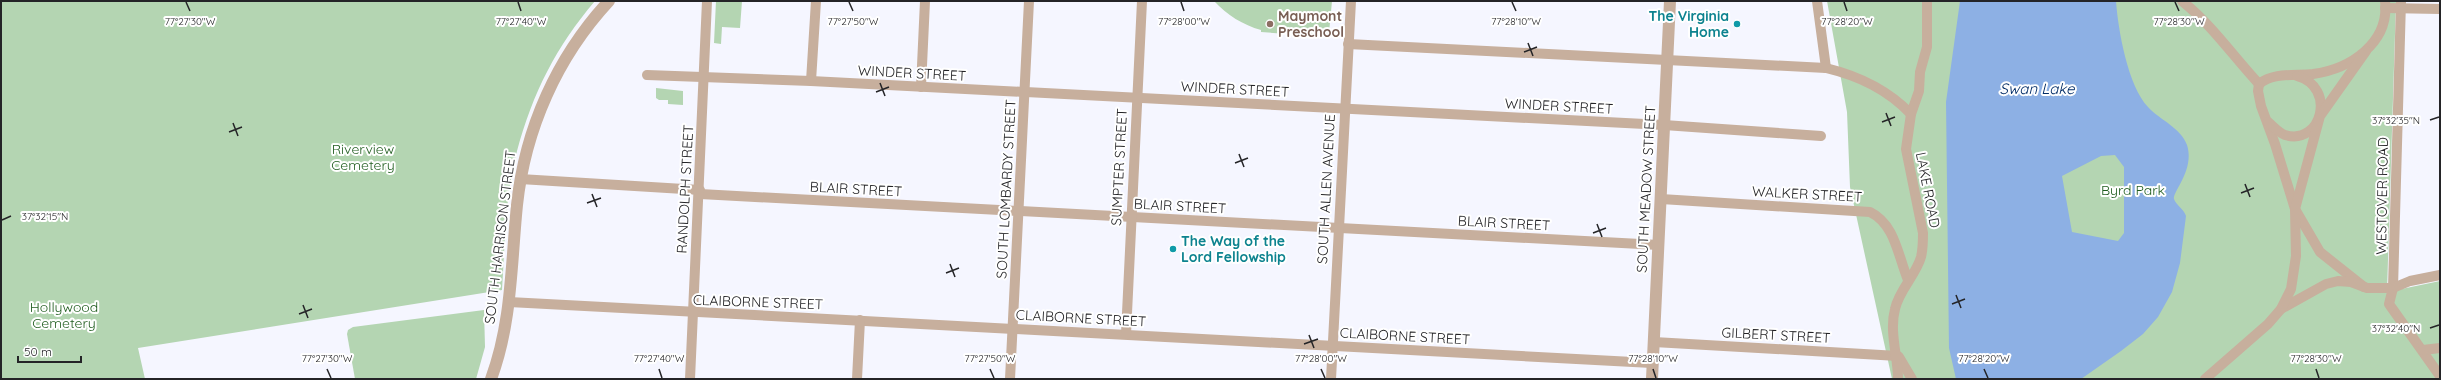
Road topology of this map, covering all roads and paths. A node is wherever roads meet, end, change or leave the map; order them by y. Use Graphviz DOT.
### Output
graph roads {
  1 [pos="609,1"];
  2 [pos="707,1"];
  3 [pos="816,1"];
  4 [pos="925,1"];
  5 [pos="1029,1"];
  6 [pos="1142,1"];
  7 [pos="1351,1"];
  8 [pos="1670,1"];
  9 [pos="1817,1"];
  10 [pos="1927,1"];
  11 [pos="2182,1"];
  12 [pos="2385,4"];
  13 [pos="2400,5"];
  14 [pos="2440,10"];
  15 [pos="1348,44"];
  16 [pos="2366,52"];
  17 [pos="1667,61"];
  18 [pos="1826,68"];
  19 [pos="647,75"];
  20 [pos="2294,75"];
  21 [pos="704,76"];
  22 [pos="811,81"];
  23 [pos="2259,84"];
  24 [pos="921,87"];
  25 [pos="1026,93"];
  26 [pos="1136,98"];
  27 [pos="1344,109"];
  28 [pos="1911,114"];
  29 [pos="2320,116"];
  30 [pos="2266,121"];
  31 [pos="1664,125"];
  32 [pos="1821,136"];
  33 [pos="520,179"];
  34 [pos="700,192"];
  35 [pos="1661,199"];
  36 [pos="2295,209"];
  37 [pos="1019,211"];
  38 [pos="1130,217"];
  39 [pos="1338,228"];
  40 [pos="1659,245"];
  41 [pos="2440,275"];
  42 [pos="1908,280"];
  43 [pos="2364,287"];
  44 [pos="2393,288"];
  45 [pos="510,302"];
  46 [pos="2281,309"];
  47 [pos="693,313"];
  48 [pos="860,320"];
  49 [pos="1013,330"];
  50 [pos="1126,334"];
  51 [pos="1654,342"];
  52 [pos="1332,346"];
  53 [pos="2440,348"];
  54 [pos="2423,350"];
  55 [pos="1898,356"];
  56 [pos="1652,363"];
  57 [pos="2440,376"];
  58 [pos="490,379"];
  59 [pos="690,379"];
  60 [pos="857,379"];
  61 [pos="1010,379"];
  62 [pos="1330,379"];
  63 [pos="1652,379"];
  64 [pos="1898,379"];
  65 [pos="1912,379"];
  66 [pos="2205,379"];
  1 -- 33 [label="street, SOUTH HARRISON STREET"];
  2 -- 21 [label="street, RANDOLPH STREET"];
  3 -- 22 [label="street"];
  4 -- 24 [label="street"];
  5 -- 25 [label="street, SOUTH LOMBARDY STREET"];
  6 -- 26 [label="street, SUMPTER STREET"];
  7 -- 15 [label="street, SOUTH ALLEN AVENUE"];
  8 -- 17 [label="street, SOUTH MEADOW STREET"];
  9 -- 18 [label="street"];
  10 -- 28 [label="street, LAKE ROAD"];
  11 -- 23 [label="street"];
  12 -- 13 [label="street"];
  12 -- 16 [label="street"];
  13 -- 14 [label="street"];
  13 -- 44 [label="street, WESTOVER ROAD"];
  15 -- 17 [label="street"];
  15 -- 27 [label="street, SOUTH ALLEN AVENUE"];
  16 -- 20 [label="street"];
  16 -- 29 [label="street"];
  17 -- 18 [label="street"];
  17 -- 31 [label="street, SOUTH MEADOW STREET"];
  18 -- 28 [label="street"];
  19 -- 21 [label="street, WINDER STREET"];
  20 -- 23 [label="street"];
  20 -- 29 [label="street"];
  21 -- 22 [label="street, WINDER STREET"];
  21 -- 34 [label="street, RANDOLPH STREET"];
  22 -- 24 [label="street, WINDER STREET"];
  23 -- 30 [label="street"];
  24 -- 25 [label="street, WINDER STREET"];
  25 -- 26 [label="street, WINDER STREET"];
  25 -- 37 [label="street, SOUTH LOMBARDY STREET"];
  26 -- 27 [label="street, WINDER STREET"];
  26 -- 38 [label="street, SUMPTER STREET"];
  27 -- 31 [label="street, WINDER STREET"];
  27 -- 39 [label="street, SOUTH ALLEN AVENUE"];
  28 -- 42 [label="street, LAKE ROAD"];
  29 -- 30 [label="street"];
  29 -- 36 [label="street"];
  30 -- 36 [label="street"];
  31 -- 32 [label="street, WINDER STREET"];
  31 -- 35 [label="street, SOUTH MEADOW STREET"];
  33 -- 34 [label="street, BLAIR STREET"];
  33 -- 45 [label="street, SOUTH HARRISON STREET"];
  34 -- 37 [label="street, BLAIR STREET"];
  34 -- 47 [label="street, RANDOLPH STREET"];
  35 -- 40 [label="street, SOUTH MEADOW STREET"];
  35 -- 42 [label="street, WALKER STREET"];
  36 -- 43 [label="street"];
  36 -- 46 [label="street"];
  37 -- 38 [label="street, BLAIR STREET"];
  37 -- 49 [label="street, SOUTH LOMBARDY STREET"];
  38 -- 39 [label="street, BLAIR STREET"];
  38 -- 50 [label="street, SUMPTER STREET"];
  39 -- 40 [label="street, BLAIR STREET"];
  39 -- 52 [label="street, SOUTH ALLEN AVENUE"];
  40 -- 51 [label="street, SOUTH MEADOW STREET"];
  41 -- 44 [label="street"];
  42 -- 55 [label="street, LAKE ROAD"];
  43 -- 44 [label="street"];
  43 -- 46 [label="street"];
  44 -- 54 [label="street, WESTOVER ROAD"];
  45 -- 47 [label="street, CLAIBORNE STREET"];
  45 -- 58 [label="street, SOUTH HARRISON STREET"];
  46 -- 66 [label="street"];
  47 -- 48 [label="street, CLAIBORNE STREET"];
  47 -- 59 [label="street, RANDOLPH STREET"];
  48 -- 49 [label="street, CLAIBORNE STREET"];
  48 -- 60 [label="street"];
  49 -- 50 [label="street, CLAIBORNE STREET"];
  49 -- 61 [label="street, SOUTH LOMBARDY STREET"];
  50 -- 52 [label="street, CLAIBORNE STREET"];
  51 -- 55 [label="street, GILBERT STREET"];
  51 -- 56 [label="street, SOUTH MEADOW STREET"];
  52 -- 56 [label="street, CLAIBORNE STREET"];
  52 -- 62 [label="street, SOUTH ALLEN AVENUE"];
  53 -- 54 [label="street"];
  54 -- 57 [label="street, WESTOVER ROAD"];
  55 -- 64 [label="street, LAKE ROAD"];
  55 -- 65 [label="street"];
  56 -- 63 [label="street, SOUTH MEADOW STREET"];
}
